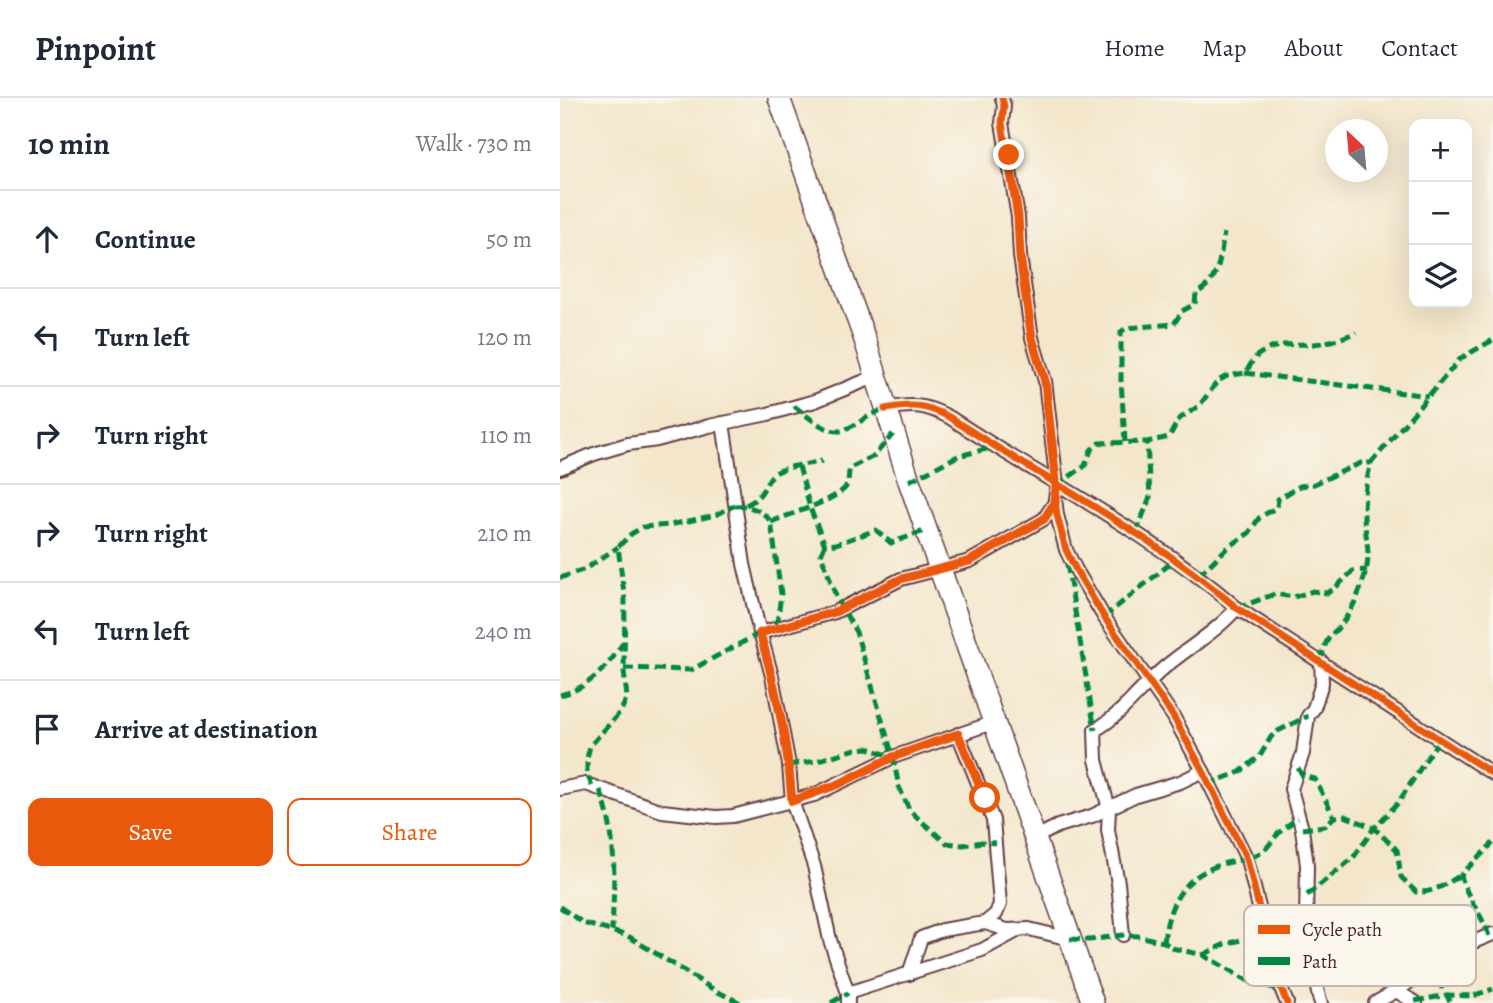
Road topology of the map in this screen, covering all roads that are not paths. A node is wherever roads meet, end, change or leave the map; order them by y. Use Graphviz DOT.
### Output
graph roads {
  1 [pos="779,98"];
  2 [pos="1002,98"];
  3 [pos="877,376"];
  4 [pos="885,409"];
  5 [pos="723,423"];
  6 [pos="560,468"];
  7 [pos="1056,485"];
  8 [pos="1055,502"];
  9 [pos="942,569"];
  10 [pos="1237,608"];
  11 [pos="760,633"];
  12 [pos="1321,661"];
  13 [pos="1149,682"];
  14 [pos="996,722"];
  15 [pos="958,734"];
  16 [pos="1203,771"];
  17 [pos="1493,774"];
  18 [pos="560,789"];
  19 [pos="792,801"];
  20 [pos="1109,809"];
  21 [pos="1036,837"];
  22 [pos="1258,905"];
  23 [pos="1306,905"];
  24 [pos="985,923"];
  25 [pos="1017,931"];
  26 [pos="1493,934"];
  27 [pos="1123,935"];
  28 [pos="1070,939"];
  29 [pos="1476,941"];
  30 [pos="909,974"];
  31 [pos="1280,986"];
  32 [pos="1316,986"];
  33 [pos="1403,986"];
  34 [pos="1396,991"];
  35 [pos="848,998"];
  36 [pos="1093,1003"];
  37 [pos="1286,1003"];
  38 [pos="1321,1003"];
  39 [pos="1375,1003"];
  40 [pos="1416,1003"];
  1 -- 3 [label="highway"];
  2 -- 7 [label="street"];
  3 -- 4 [label="highway"];
  3 -- 5 [label="street"];
  4 -- 7 [label="street"];
  4 -- 9 [label="highway"];
  5 -- 6 [label="street"];
  5 -- 11 [label="street"];
  7 -- 8 [label="street"];
  7 -- 10 [label="street"];
  8 -- 9 [label="street"];
  8 -- 13 [label="street"];
  9 -- 11 [label="street"];
  9 -- 14 [label="highway"];
  10 -- 12 [label="street"];
  10 -- 13 [label="street"];
  11 -- 19 [label="street"];
  12 -- 17 [label="street"];
  12 -- 23 [label="street"];
  13 -- 16 [label="street"];
  13 -- 20 [label="street"];
  14 -- 15 [label="street"];
  14 -- 21 [label="highway"];
  15 -- 19 [label="street"];
  15 -- 24 [label="street"];
  16 -- 20 [label="street"];
  16 -- 22 [label="street"];
  18 -- 19 [label="street"];
  19 -- 35 [label="street"];
  20 -- 21 [label="street"];
  20 -- 27 [label="street"];
  21 -- 28 [label="highway"];
  24 -- 25 [label="street"];
  24 -- 30 [label="street"];
  25 -- 28 [label="street"];
  25 -- 30 [label="street"];
  26 -- 29 [label="street"];
  28 -- 36 [label="highway"];
  30 -- 35 [label="street"];
  31 -- 37 [label="street"];
  32 -- 38 [label="street"];
  33 -- 34 [label="street"];
  34 -- 39 [label="street"];
  34 -- 40 [label="street"];
}
